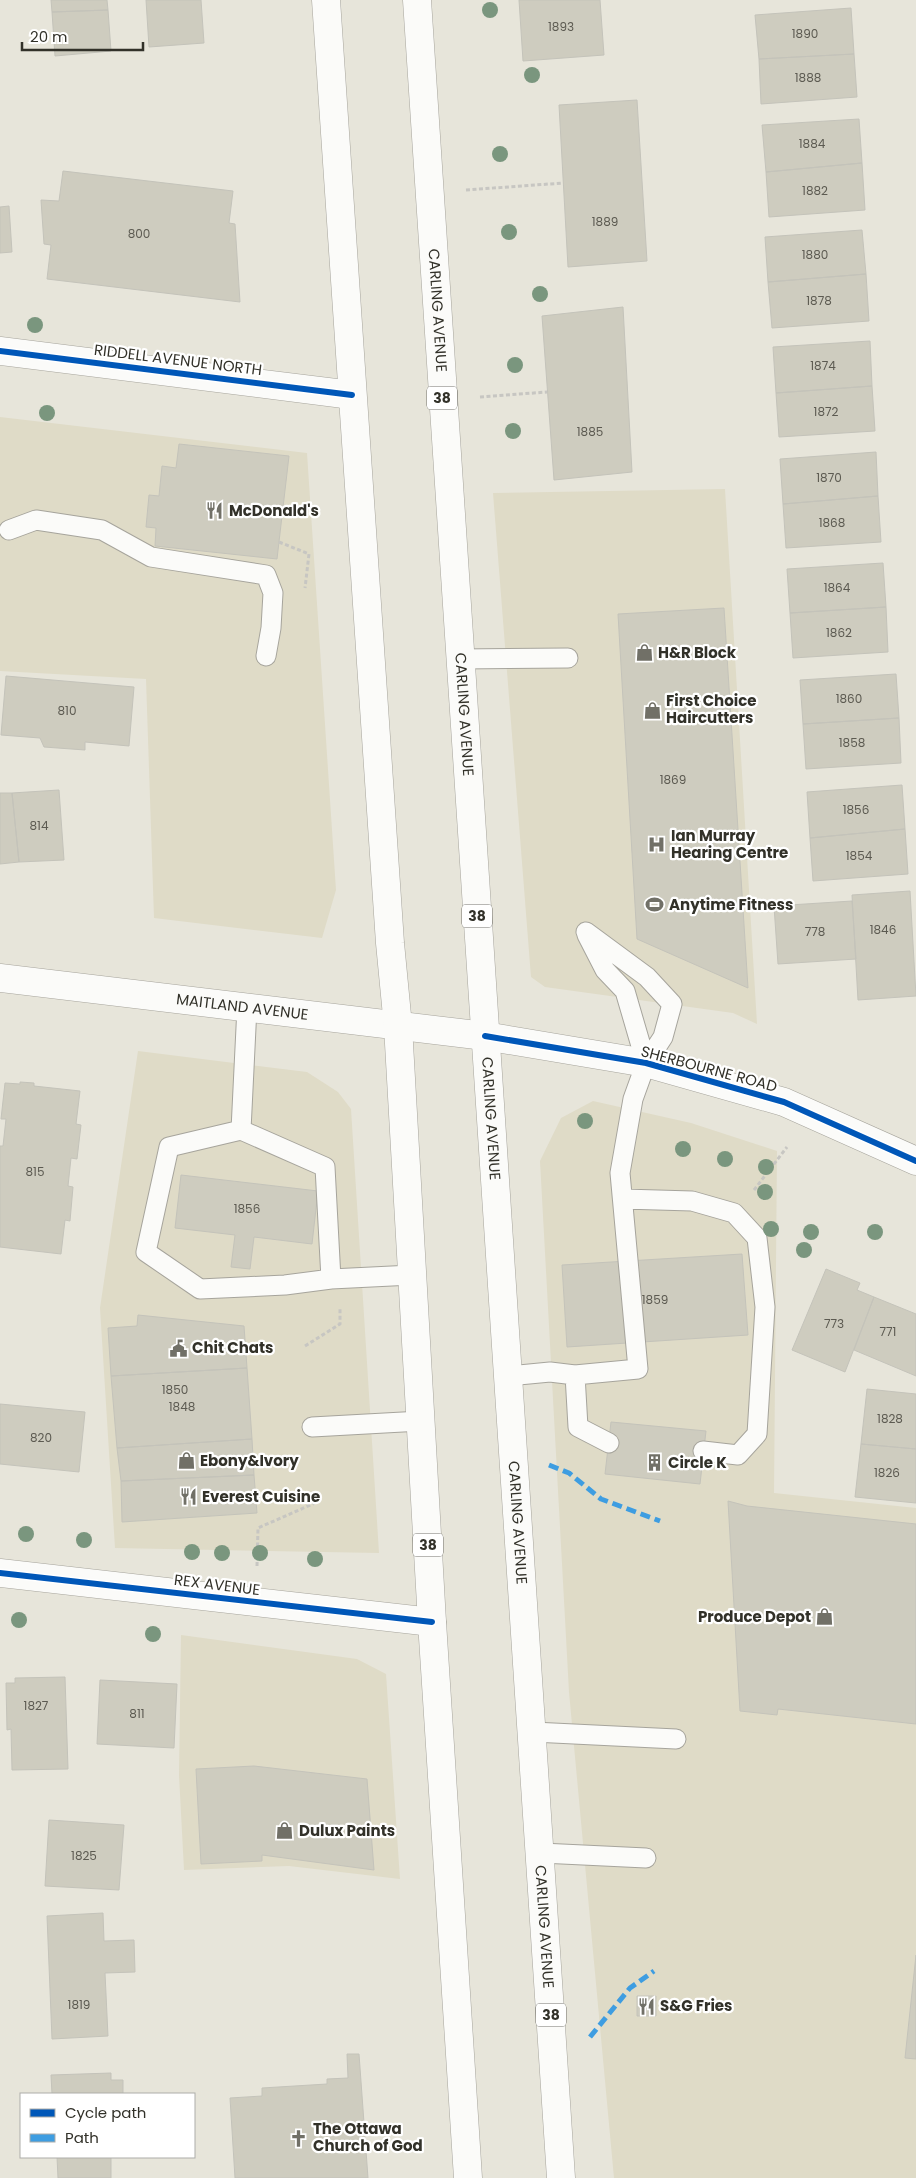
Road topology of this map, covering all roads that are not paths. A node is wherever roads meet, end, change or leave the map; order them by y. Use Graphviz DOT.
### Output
graph roads {
  1 [pos="326,0"];
  2 [pos="417,0"];
  3 [pos="0,351"];
  4 [pos="352,395"];
  5 [pos="9,530"];
  6 [pos="266,656"];
  7 [pos="568,658"];
  8 [pos="459,659"];
  9 [pos="0,978"];
  10 [pos="247,1007"];
  11 [pos="398,1026"];
  12 [pos="485,1036"];
  13 [pos="646,1063"];
  14 [pos="241,1130"];
  15 [pos="916,1162"];
  16 [pos="623,1199"];
  17 [pos="412,1275"];
  18 [pos="335,1279"];
  19 [pos="575,1375"];
  20 [pos="508,1376"];
  21 [pos="421,1422"];
  22 [pos="312,1427"];
  23 [pos="609,1443"];
  24 [pos="703,1451"];
  25 [pos="0,1573"];
  26 [pos="432,1622"];
  27 [pos="533,1732"];
  28 [pos="676,1740"];
  29 [pos="541,1852"];
  30 [pos="646,1858"];
  31 [pos="468,2178"];
  32 [pos="561,2178"];
  1 -- 4 [label="main road, 38"];
  2 -- 8 [label="main road, CARLING AVENUE / 38"];
  3 -- 4 [label="main road, RIDDELL AVENUE NORTH"];
  4 -- 11 [label="main road, 38"];
  5 -- 6 [label="lane"];
  7 -- 8 [label="lane"];
  8 -- 12 [label="main road, CARLING AVENUE / 38"];
  9 -- 10 [label="main road, MAITLAND AVENUE"];
  10 -- 11 [label="main road, MAITLAND AVENUE"];
  10 -- 14 [label="lane"];
  11 -- 12 [label="main road, MAITLAND AVENUE"];
  11 -- 17 [label="main road, 38"];
  12 -- 13 [label="main road, SHERBOURNE ROAD"];
  12 -- 20 [label="main road, CARLING AVENUE / 38"];
  13 -- 13 [label="lane"];
  13 -- 15 [label="main road, SHERBOURNE ROAD"];
  13 -- 16 [label="lane"];
  14 -- 18 [label="lane"];
  14 -- 18 [label="lane"];
  16 -- 19 [label="lane"];
  16 -- 24 [label="lane"];
  17 -- 18 [label="lane"];
  17 -- 21 [label="main road, 38"];
  19 -- 20 [label="lane"];
  19 -- 23 [label="lane"];
  20 -- 27 [label="main road, CARLING AVENUE / 38"];
  21 -- 22 [label="lane"];
  21 -- 26 [label="main road, 38"];
  25 -- 26 [label="main road, REX AVENUE"];
  26 -- 31 [label="main road, 38"];
  27 -- 28 [label="lane"];
  27 -- 29 [label="main road, CARLING AVENUE / 38"];
  29 -- 30 [label="lane"];
  29 -- 32 [label="main road, CARLING AVENUE / 38"];
}
